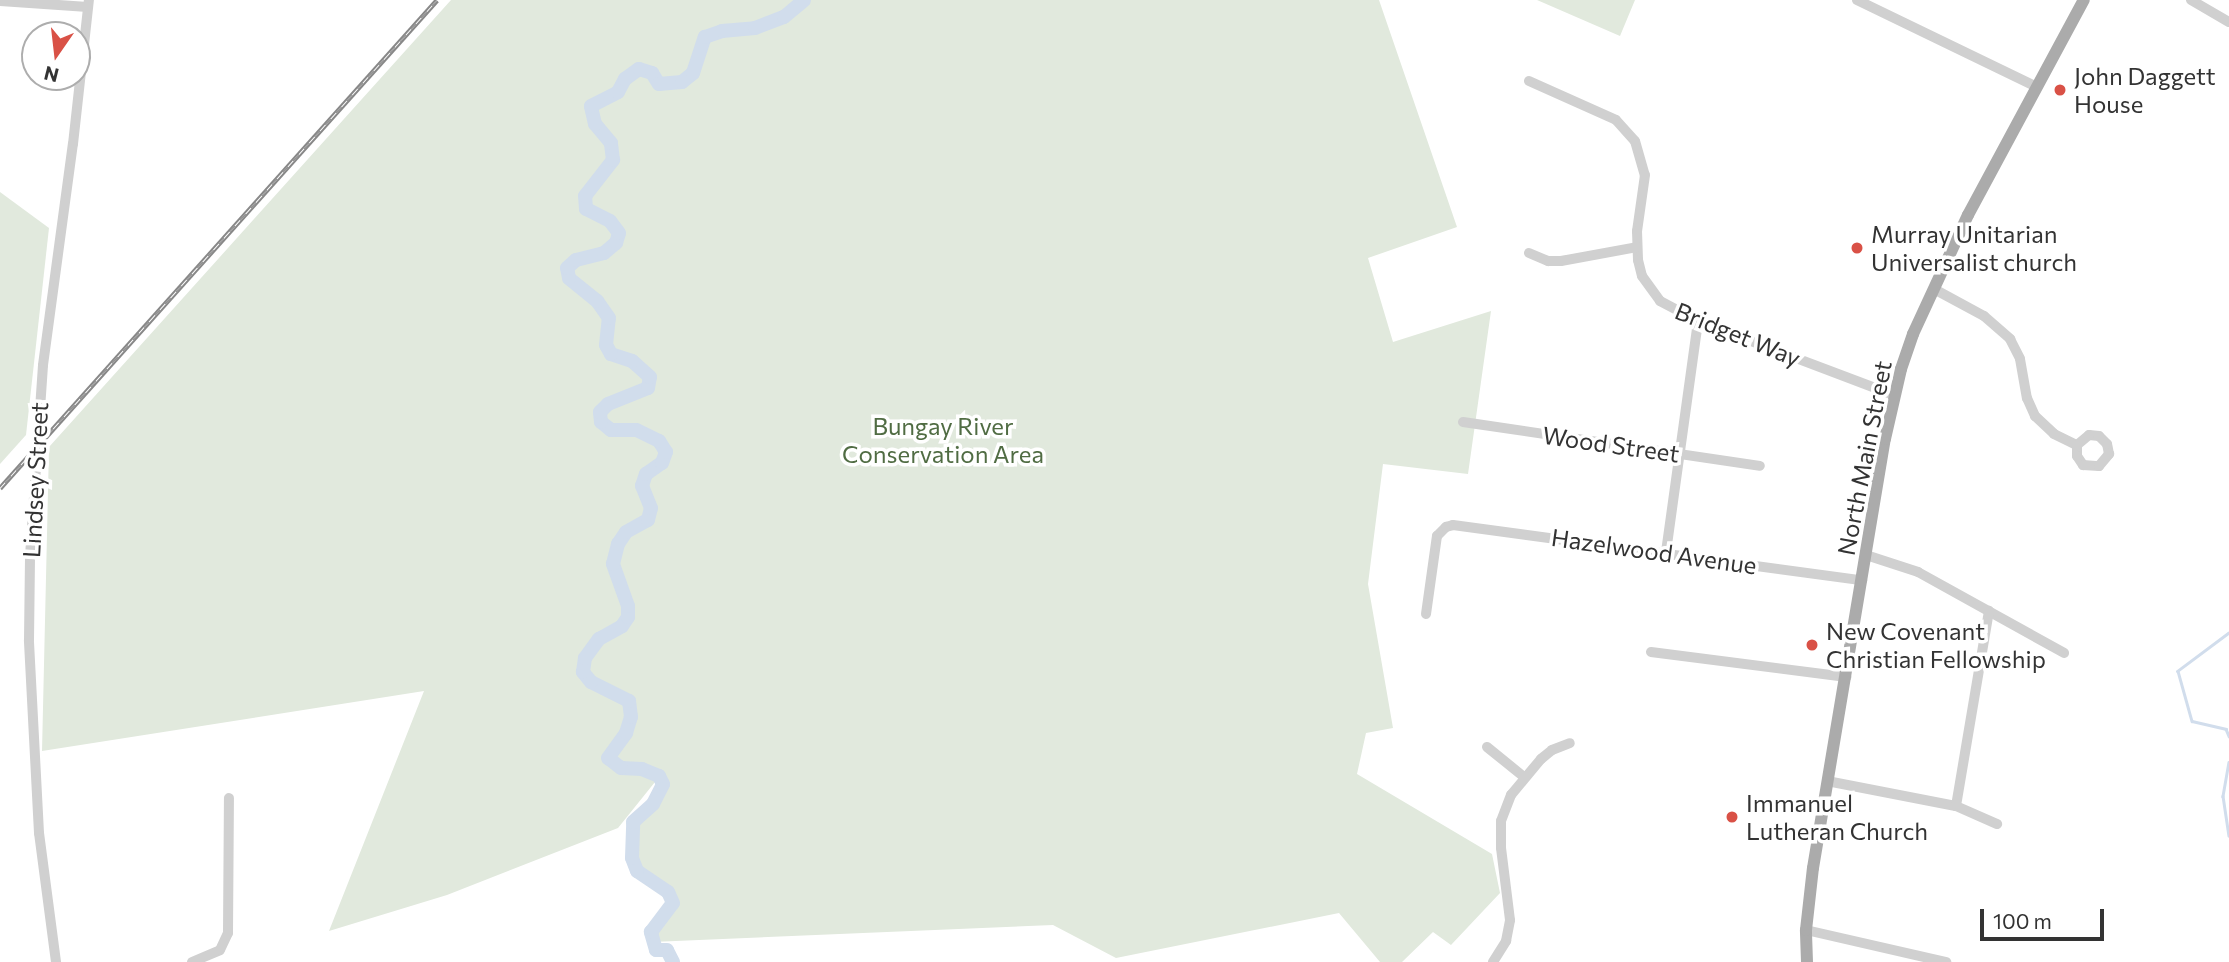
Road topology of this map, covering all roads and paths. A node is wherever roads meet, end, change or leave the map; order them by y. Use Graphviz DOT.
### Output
graph roads {
  1 [pos="1857,0"];
  2 [pos="2084,0"];
  3 [pos="2190,0"];
  4 [pos="0,1"];
  5 [pos="88,3"];
  6 [pos="2229,22"];
  7 [pos="1529,81"];
  8 [pos="2035,86"];
  9 [pos="1637,247"];
  10 [pos="1529,253"];
  11 [pos="1934,289"];
  12 [pos="1698,321"];
  13 [pos="1894,396"];
  14 [pos="1463,422"];
  15 [pos="2077,445"];
  16 [pos="1680,454"];
  17 [pos="1759,466"];
  18 [pos="1666,552"];
  19 [pos="1866,555"];
  20 [pos="1862,580"];
  21 [pos="1989,611"];
  22 [pos="1426,614"];
  23 [pos="1651,652"];
  24 [pos="2063,653"];
  25 [pos="1846,677"];
  26 [pos="1570,743"];
  27 [pos="1487,747"];
  28 [pos="1524,777"];
  29 [pos="1827,781"];
  30 [pos="229,798"];
  31 [pos="1956,806"];
  32 [pos="1997,824"];
  33 [pos="1806,930"];
  34 [pos="56,962"];
  35 [pos="192,962"];
  36 [pos="1493,962"];
  37 [pos="1807,962"];
  38 [pos="1946,962"];
  1 -- 8 [label="street"];
  2 -- 8 [label="main road, North Main Street"];
  3 -- 6 [label="street"];
  4 -- 5 [label="street"];
  5 -- 34 [label="street, Lindsey Street"];
  7 -- 9 [label="street, Bridget Way"];
  8 -- 11 [label="main road, North Main Street"];
  9 -- 10 [label="street"];
  9 -- 12 [label="street, Bridget Way"];
  11 -- 13 [label="main road, North Main Street"];
  11 -- 15 [label="street"];
  12 -- 13 [label="street, Bridget Way"];
  12 -- 16 [label="street"];
  13 -- 19 [label="main road, North Main Street"];
  14 -- 16 [label="street, Wood Street"];
  16 -- 17 [label="street, Wood Street"];
  16 -- 18 [label="street"];
  18 -- 20 [label="street, Hazelwood Avenue"];
  18 -- 22 [label="street, Hazelwood Avenue"];
  19 -- 20 [label="main road, North Main Street"];
  19 -- 21 [label="street"];
  20 -- 25 [label="main road, North Main Street"];
  21 -- 24 [label="street"];
  21 -- 31 [label="street"];
  23 -- 25 [label="street"];
  25 -- 29 [label="main road, North Main Street"];
  26 -- 28 [label="street"];
  27 -- 28 [label="street"];
  28 -- 36 [label="street"];
  29 -- 31 [label="street"];
  29 -- 33 [label="main road, North Main Street"];
  30 -- 35 [label="street"];
  31 -- 32 [label="street"];
  33 -- 37 [label="main road, North Main Street"];
  33 -- 38 [label="street"];
}
